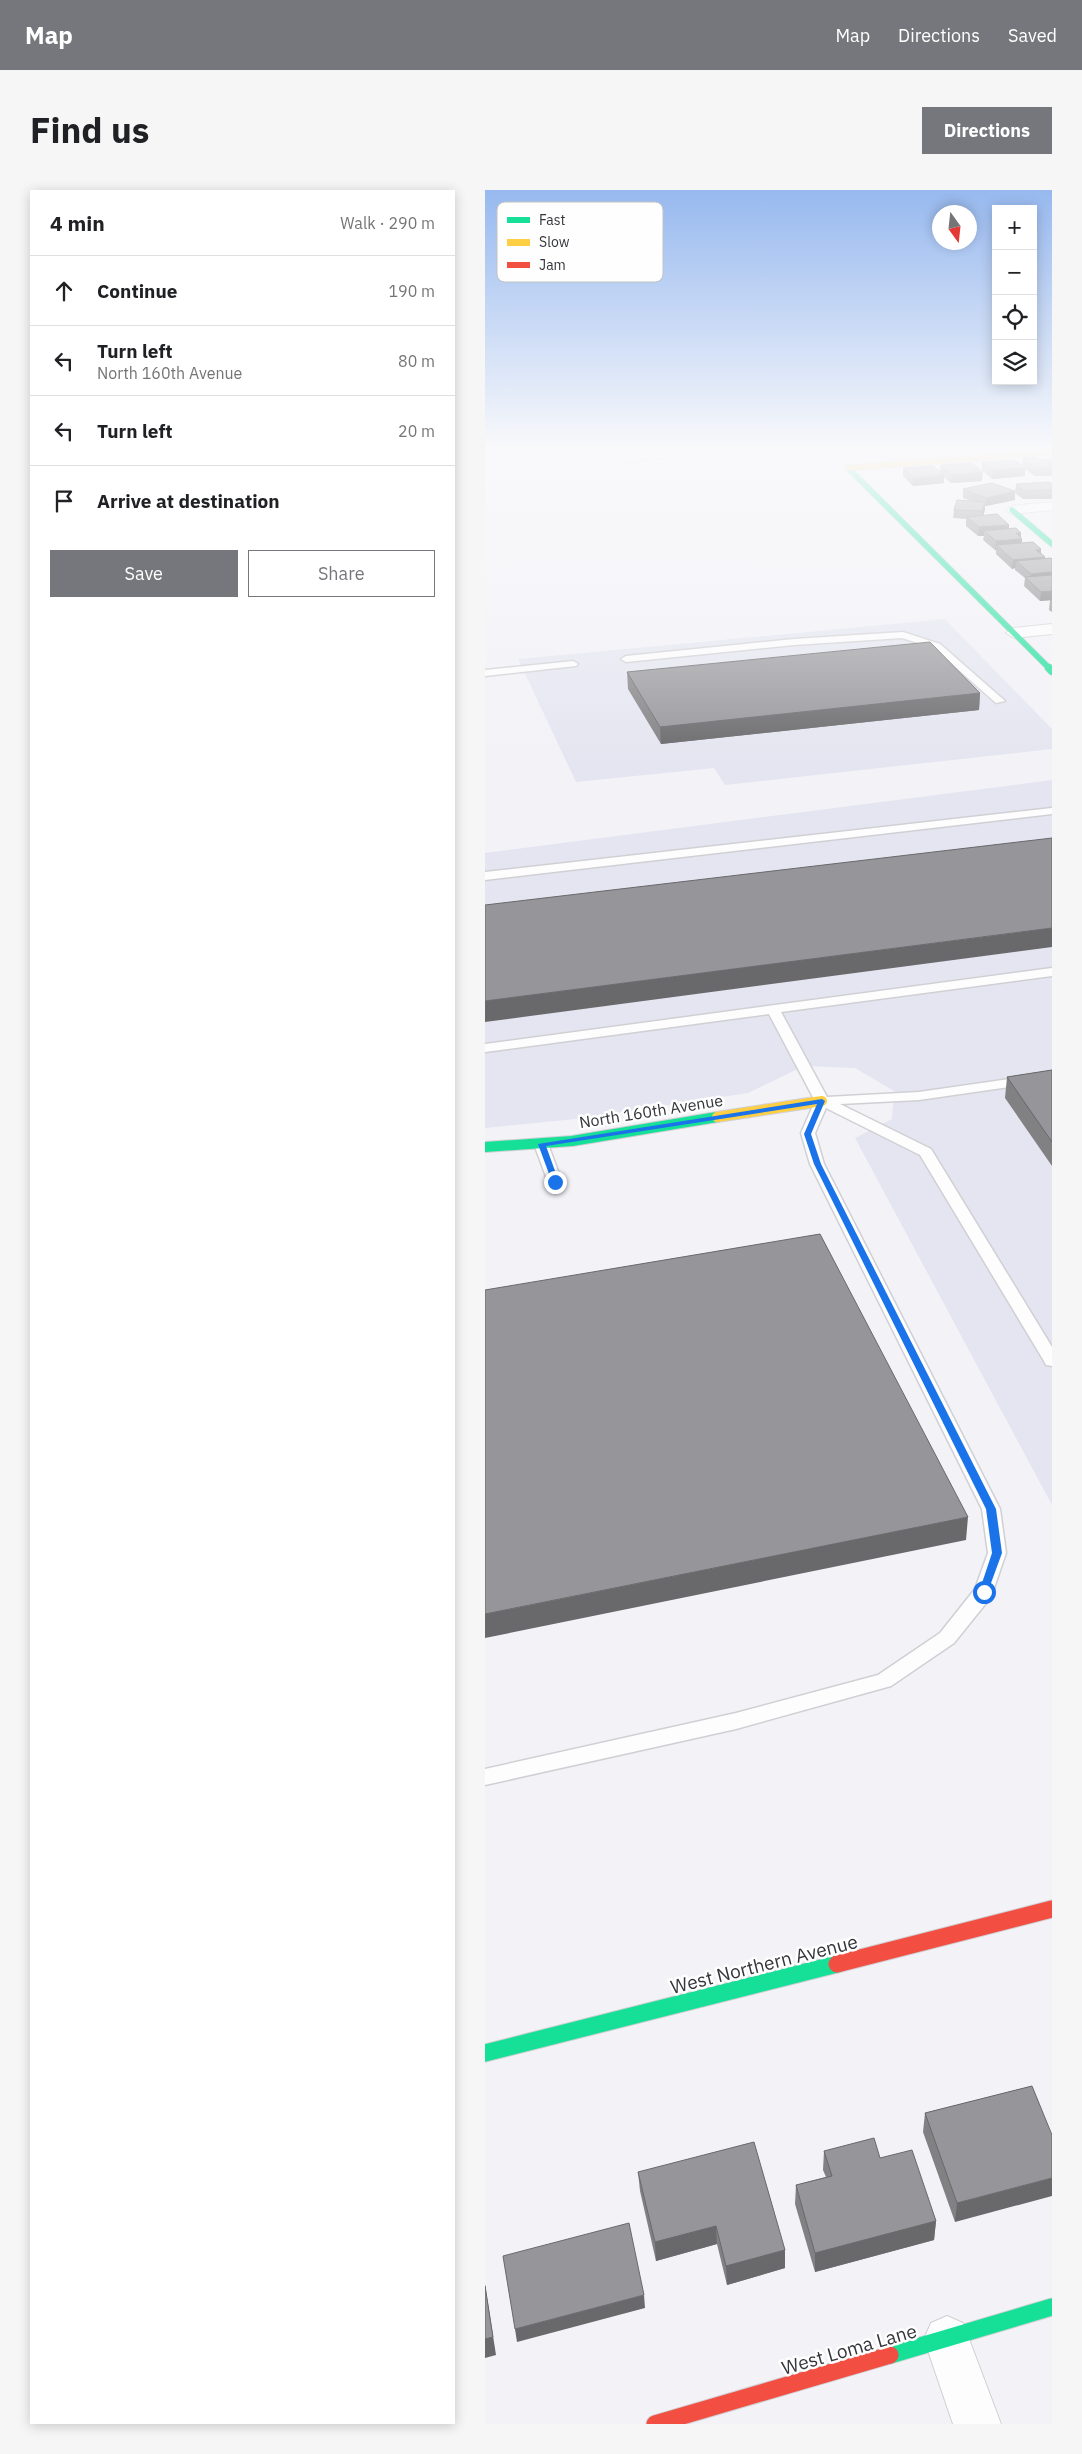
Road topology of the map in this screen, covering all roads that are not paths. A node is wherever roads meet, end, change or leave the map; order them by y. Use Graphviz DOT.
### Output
graph roads {
  1 [pos="936,555"];
  2 [pos="1052,629"];
  3 [pos="1014,633"];
  4 [pos="626,659"];
  5 [pos="573,664"];
  6 [pos="1052,671"];
  7 [pos="485,673"];
  8 [pos="1000,701"];
  9 [pos="1052,811"];
  10 [pos="485,876"];
  11 [pos="1052,972"];
  12 [pos="773,1010"];
  13 [pos="485,1048"];
  14 [pos="1052,1077"];
  15 [pos="822,1101"];
  16 [pos="541,1144"];
  17 [pos="485,1147"];
  18 [pos="555,1182"];
  19 [pos="1052,1362"];
  20 [pos="485,1777"];
  21 [pos="1052,1909"];
  22 [pos="485,2053"];
  23 [pos="1052,2306"];
  24 [pos="947,2339"];
  25 [pos="655,2424"];
  26 [pos="977,2424"];
  1 -- 3 [label="street"];
  2 -- 3 [label="street"];
  3 -- 6 [label="street"];
  4 -- 8 [label="lane"];
  5 -- 7 [label="lane"];
  9 -- 10 [label="lane"];
  11 -- 12 [label="lane"];
  12 -- 13 [label="lane"];
  12 -- 15 [label="lane"];
  14 -- 15 [label="lane"];
  15 -- 16 [label="street, North 160th Avenue"];
  15 -- 19 [label="lane"];
  15 -- 20 [label="lane"];
  16 -- 17 [label="street, North 160th Avenue"];
  16 -- 18 [label="lane"];
  21 -- 22 [label="street, West Northern Avenue"];
  23 -- 24 [label="street, West Loma Lane"];
  24 -- 25 [label="street, West Loma Lane"];
  24 -- 26 [label="street"];
}
